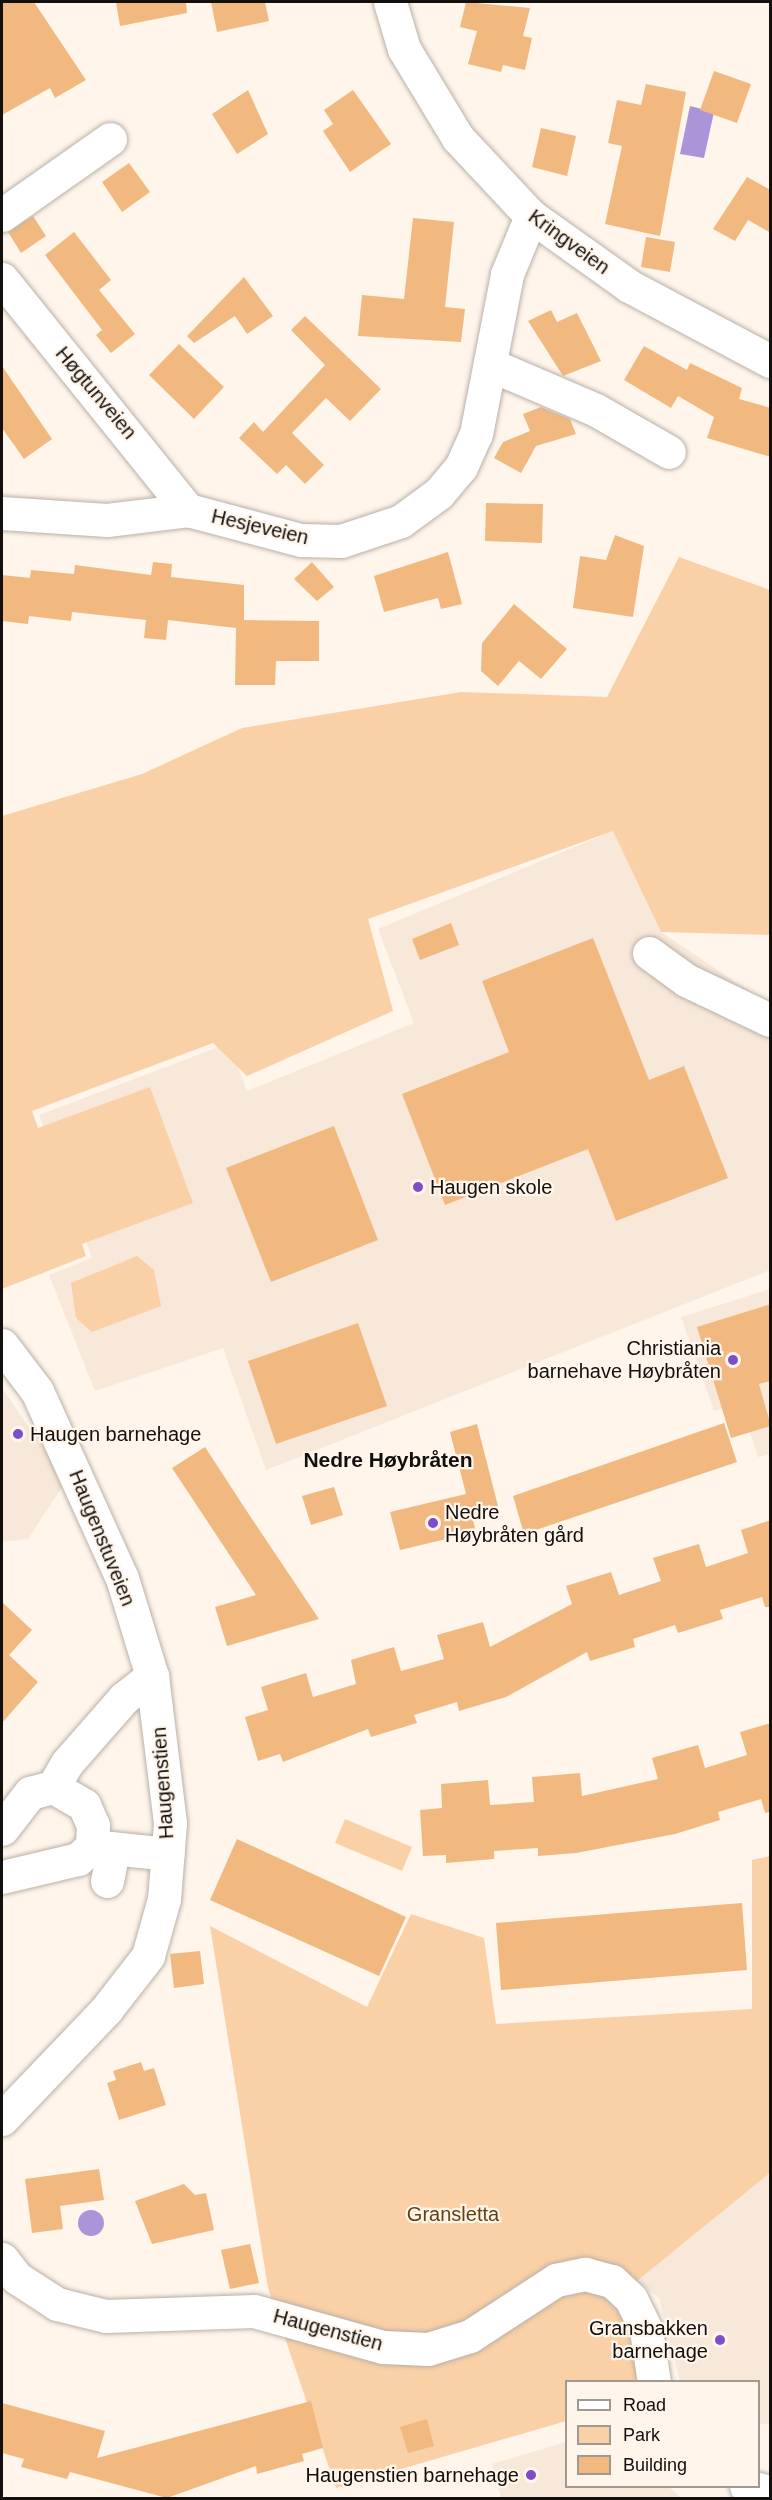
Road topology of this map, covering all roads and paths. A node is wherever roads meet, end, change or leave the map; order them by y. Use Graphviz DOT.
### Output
graph roads {
  1 [pos="390,2"];
  2 [pos="110,139"];
  3 [pos="2,215"];
  4 [pos="531,216"];
  5 [pos="2,279"];
  6 [pos="771,361"];
  7 [pos="492,365"];
  8 [pos="669,452"];
  9 [pos="188,510"];
  10 [pos="2,513"];
  11 [pos="649,953"];
  12 [pos="771,1020"];
  13 [pos="2,1345"];
  14 [pos="152,1676"];
  15 [pos="53,1787"];
  16 [pos="2,1829"];
  17 [pos="168,1854"];
  18 [pos="104,1859"];
  19 [pos="2,1877"];
  20 [pos="2,2119"];
  21 [pos="2,2259"];
  22 [pos="654,2380"];
  23 [pos="751,2488"];
  24 [pos="771,2492"];
  1 -- 4 [label="street, Kringveien"];
  2 -- 3 [label="street"];
  4 -- 6 [label="street, Kringveien"];
  4 -- 7 [label="street, Hesjeveien"];
  5 -- 9 [label="street, Høgtunveien"];
  7 -- 8 [label="street"];
  7 -- 9 [label="street, Hesjeveien"];
  9 -- 10 [label="street, Hesjeveien"];
  11 -- 12 [label="street"];
  13 -- 14 [label="street, Haugenstuveien"];
  14 -- 15 [label="street"];
  14 -- 17 [label="street, Haugenstien"];
  15 -- 16 [label="street"];
  15 -- 18 [label="street"];
  17 -- 18 [label="street"];
  17 -- 20 [label="street, Haugenstien"];
  18 -- 19 [label="street"];
  21 -- 22 [label="street, Haugenstien"];
  23 -- 24 [label="street"];
}
